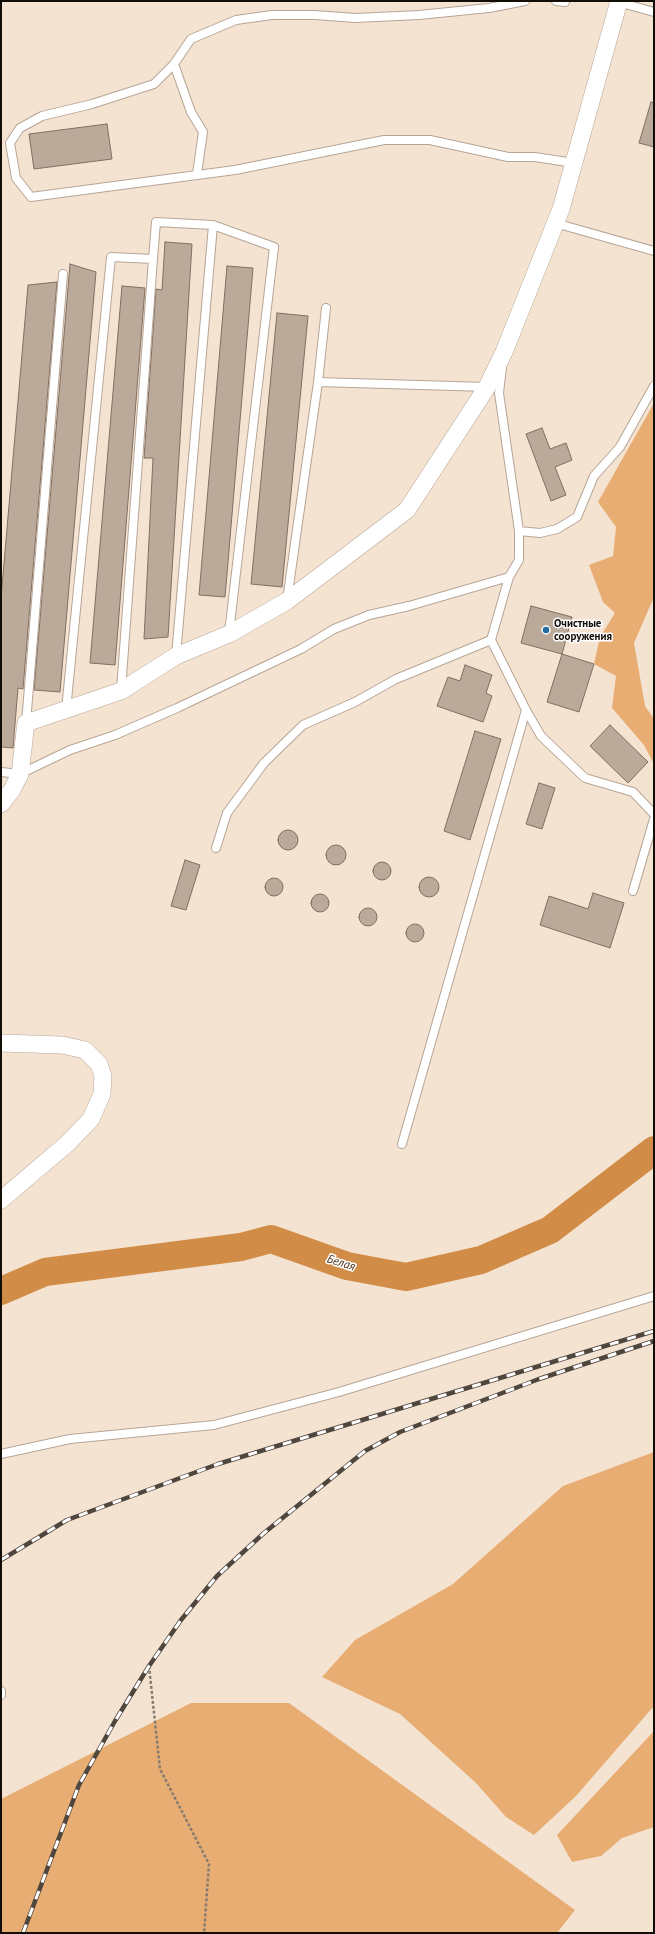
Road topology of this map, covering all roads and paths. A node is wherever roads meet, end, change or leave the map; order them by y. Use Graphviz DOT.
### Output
graph roads {
  1 [pos="525,1"];
  2 [pos="556,1"];
  3 [pos="565,2"];
  4 [pos="618,2"];
  5 [pos="654,12"];
  6 [pos="174,64"];
  7 [pos="574,163"];
  8 [pos="196,174"];
  9 [pos="555,223"];
  10 [pos="213,225"];
  11 [pos="654,251"];
  12 [pos="153,260"];
  13 [pos="63,274"];
  14 [pos="326,308"];
  15 [pos="504,352"];
  16 [pos="318,382"];
  17 [pos="654,386"];
  18 [pos="487,387"];
  19 [pos="519,531"];
  20 [pos="509,577"];
  21 [pos="287,601"];
  22 [pos="229,634"];
  23 [pos="491,640"];
  24 [pos="176,656"];
  25 [pos="121,691"];
  26 [pos="526,710"];
  27 [pos="66,711"];
  28 [pos="26,723"];
  29 [pos="1,772"];
  30 [pos="20,774"];
  31 [pos="1,804"];
  32 [pos="654,814"];
  33 [pos="654,819"];
  34 [pos="216,848"];
  35 [pos="633,891"];
  36 [pos="1,1043"];
  37 [pos="402,1144"];
  38 [pos="1,1200"];
  39 [pos="654,1296"];
  40 [pos="1,1454"];
  41 [pos="149,1666"];
  42 [pos="1,1691"];
  43 [pos="1,1696"];
  44 [pos="204,1933"];
  1 -- 6 [label="lane"];
  2 -- 3 [label="lane"];
  4 -- 5 [label="lane"];
  4 -- 7 [label="street"];
  6 -- 8 [label="lane"];
  6 -- 8 [label="lane"];
  7 -- 8 [label="lane"];
  7 -- 9 [label="street"];
  9 -- 11 [label="lane"];
  9 -- 15 [label="street"];
  10 -- 12 [label="lane"];
  10 -- 22 [label="lane"];
  10 -- 24 [label="lane"];
  12 -- 25 [label="lane"];
  12 -- 27 [label="lane"];
  13 -- 28 [label="lane"];
  14 -- 16 [label="lane"];
  15 -- 18 [label="street"];
  15 -- 19 [label="lane"];
  16 -- 18 [label="lane"];
  16 -- 21 [label="lane"];
  17 -- 19 [label="lane"];
  18 -- 21 [label="street"];
  19 -- 20 [label="lane"];
  20 -- 23 [label="lane"];
  20 -- 30 [label="lane"];
  21 -- 22 [label="street"];
  22 -- 24 [label="street"];
  23 -- 26 [label="lane"];
  23 -- 34 [label="lane"];
  24 -- 25 [label="street"];
  25 -- 27 [label="street"];
  26 -- 32 [label="lane"];
  26 -- 37 [label="lane"];
  27 -- 28 [label="street"];
  28 -- 30 [label="street"];
  29 -- 30 [label="lane"];
  30 -- 31 [label="street"];
  33 -- 35 [label="lane"];
  36 -- 38 [label="street"];
  39 -- 40 [label="lane"];
  41 -- 44 [label="path"];
  42 -- 43 [label="lane"];
}
